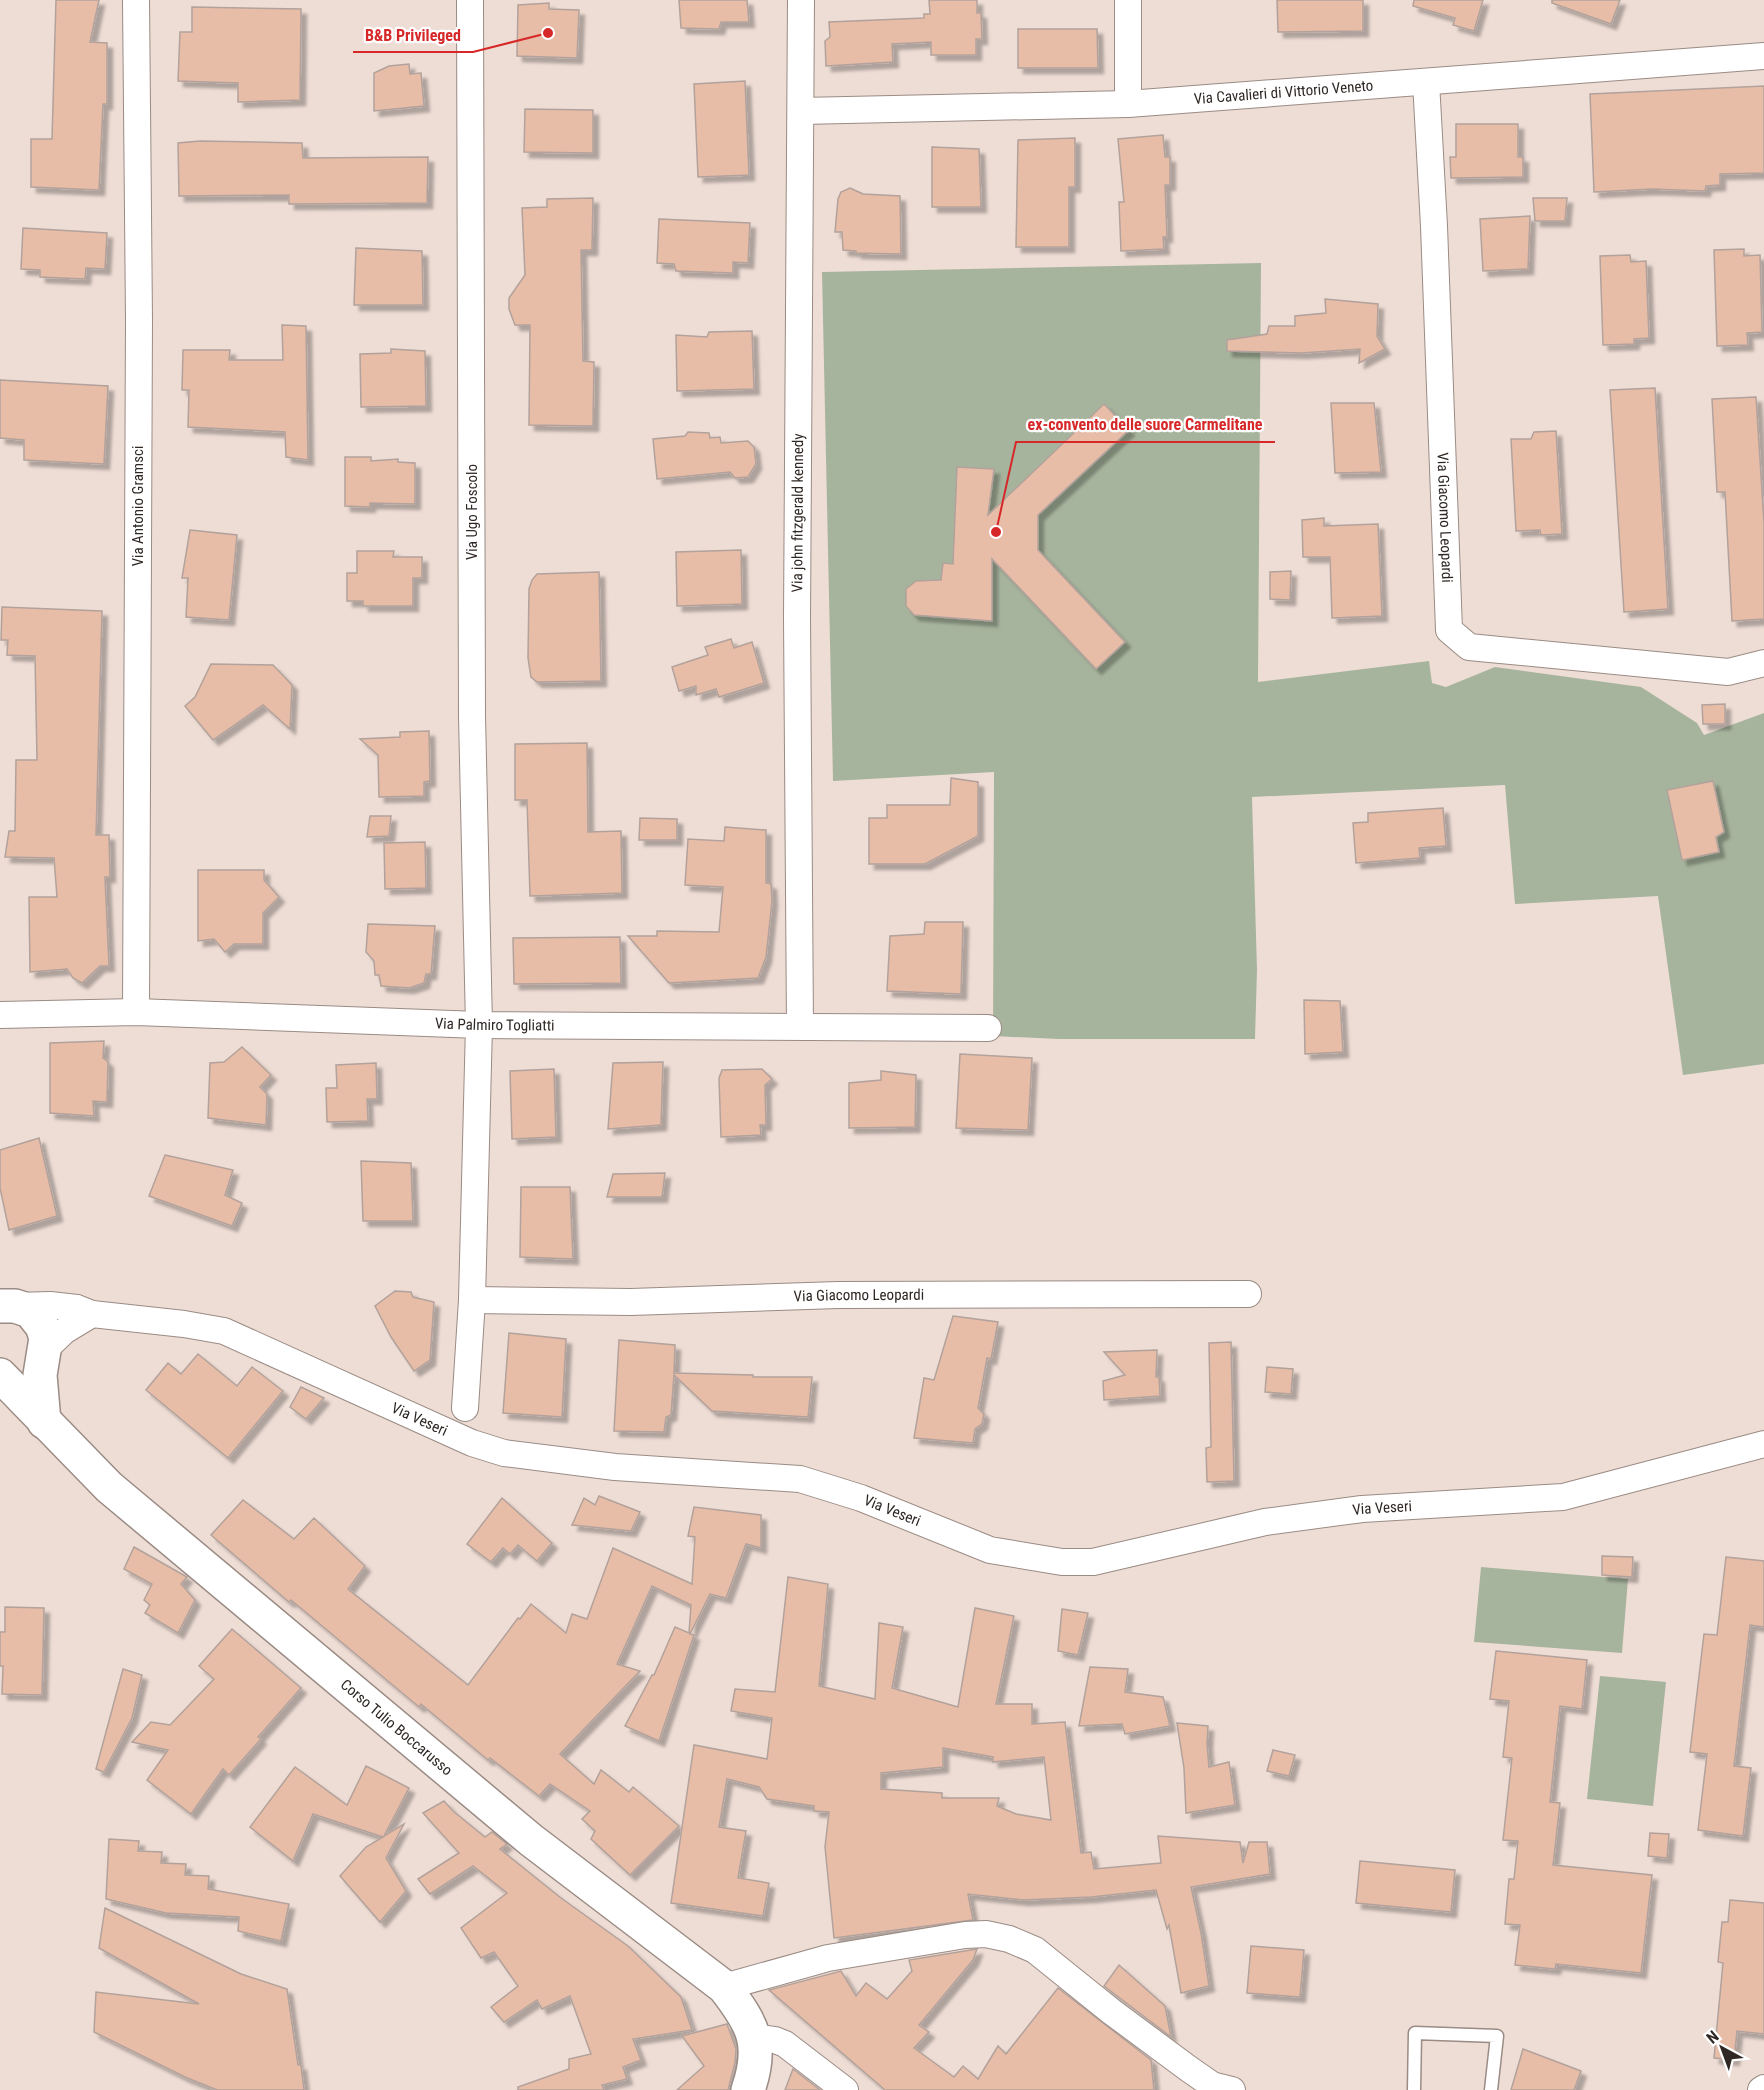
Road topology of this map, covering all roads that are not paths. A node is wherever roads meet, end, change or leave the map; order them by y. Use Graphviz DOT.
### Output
graph roads {
  1 [pos="136,0"];
  2 [pos="470,0"];
  3 [pos="801,0"];
  4 [pos="1128,0"];
  5 [pos="1764,56"];
  6 [pos="1426,82"];
  7 [pos="1128,104"];
  8 [pos="801,111"];
  9 [pos="1764,663"];
  10 [pos="136,1012"];
  11 [pos="0,1015"];
  12 [pos="479,1025"];
  13 [pos="800,1026"];
  14 [pos="988,1028"];
  15 [pos="1248,1294"];
  16 [pos="472,1300"];
  17 [pos="4,1307"];
  18 [pos="92,1314"];
  19 [pos="44,1350"];
  20 [pos="0,1374"];
  21 [pos="465,1408"];
  22 [pos="44,1422"];
  23 [pos="1764,1444"];
  24 [pos="724,1987"];
  25 [pos="755,2037"];
  26 [pos="748,2090"];
  27 [pos="845,2090"];
  28 [pos="1232,2090"];
  29 [pos="1414,2090"];
  30 [pos="1491,2090"];
  1 -- 10 [label="street, Via Antonio Gramsci"];
  2 -- 12 [label="street, Via Ugo Foscolo"];
  3 -- 8 [label="street, Via john fitzgerald kennedy"];
  4 -- 7 [label="street"];
  5 -- 6 [label="street, Via Cavalieri di Vittorio Veneto"];
  6 -- 7 [label="street, Via Cavalieri di Vittorio Veneto"];
  6 -- 9 [label="street, Via Giacomo Leopardi"];
  7 -- 8 [label="street, Via Cavalieri di Vittorio Veneto"];
  8 -- 13 [label="street, Via john fitzgerald kennedy"];
  10 -- 11 [label="street, Via Palmiro Togliatti"];
  10 -- 12 [label="street, Via Palmiro Togliatti"];
  12 -- 13 [label="street, Via Palmiro Togliatti"];
  12 -- 16 [label="street"];
  13 -- 14 [label="street, Via Palmiro Togliatti"];
  15 -- 16 [label="street, Via Giacomo Leopardi"];
  16 -- 21 [label="street"];
  17 -- 18 [label="street, Via Veseri"];
  17 -- 19 [label="street"];
  18 -- 19 [label="street"];
  18 -- 23 [label="street, Via Veseri"];
  19 -- 20 [label="street"];
  19 -- 22 [label="street"];
  20 -- 22 [label="street, Corso Tulio Boccarusso"];
  22 -- 24 [label="street, Corso Tulio Boccarusso"];
  24 -- 25 [label="street, Corso Tulio Boccarusso"];
  24 -- 28 [label="street"];
  25 -- 26 [label="street, Corso Tulio Boccarusso"];
  25 -- 27 [label="street"];
  29 -- 30 [label="lane"];
}
